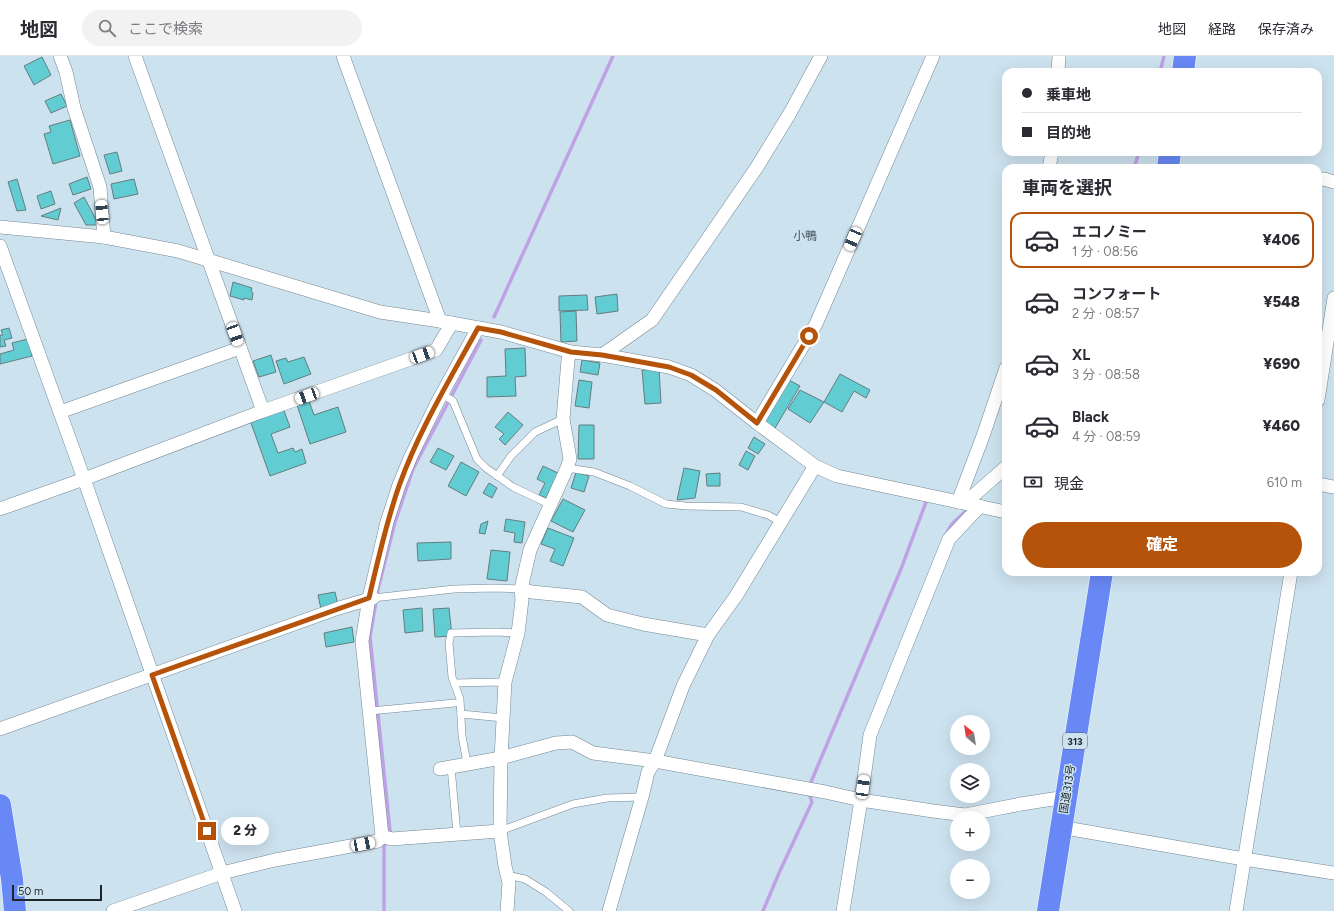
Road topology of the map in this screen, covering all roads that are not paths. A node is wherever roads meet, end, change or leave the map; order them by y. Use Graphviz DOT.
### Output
graph roads {
  1 [pos="60,56"];
  2 [pos="135,56"];
  3 [pos="343,56"];
  4 [pos="821,56"];
  5 [pos="933,56"];
  6 [pos="1059,56"];
  7 [pos="1185,56"];
  8 [pos="1058,68"];
  9 [pos="1183,68"];
  10 [pos="1322,179"];
  11 [pos="1334,182"];
  12 [pos="0,227"];
  13 [pos="104,237"];
  14 [pos="0,246"];
  15 [pos="208,260"];
  16 [pos="1334,298"];
  17 [pos="446,322"];
  18 [pos="478,328"];
  19 [pos="240,348"];
  20 [pos="571,352"];
  21 [pos="602,355"];
  22 [pos="1322,374"];
  23 [pos="1002,380"];
  24 [pos="448,398"];
  25 [pos="263,411"];
  26 [pos="60,412"];
  27 [pos="563,419"];
  28 [pos="757,423"];
  29 [pos="815,466"];
  30 [pos="568,468"];
  31 [pos="1002,470"];
  32 [pos="497,476"];
  33 [pos="84,479"];
  34 [pos="1322,484"];
  35 [pos="1334,486"];
  36 [pos="961,502"];
  37 [pos="551,505"];
  38 [pos="980,506"];
  39 [pos="0,509"];
  40 [pos="1002,511"];
  41 [pos="781,522"];
  42 [pos="1101,576"];
  43 [pos="1290,576"];
  44 [pos="521,589"];
  45 [pos="374,598"];
  46 [pos="518,634"];
  47 [pos="708,635"];
  48 [pos="152,675"];
  49 [pos="454,683"];
  50 [pos="505,683"];
  51 [pos="455,703"];
  52 [pos="372,711"];
  53 [pos="462,714"];
  54 [pos="503,718"];
  55 [pos="0,728"];
  56 [pos="501,758"];
  57 [pos="655,761"];
  58 [pos="467,763"];
  59 [pos="445,768"];
  60 [pos="642,797"];
  61 [pos="1066,797"];
  62 [pos="856,799"];
  63 [pos="0,805"];
  64 [pos="1060,827"];
  65 [pos="500,831"];
  66 [pos="457,834"];
  67 [pos="387,838"];
  68 [pos="0,857"];
  69 [pos="1244,859"];
  70 [pos="222,873"];
  71 [pos="1334,873"];
  72 [pos="507,875"];
  73 [pos="6,911"];
  74 [pos="15,911"];
  75 [pos="113,911"];
  76 [pos="235,911"];
  77 [pos="507,911"];
  78 [pos="569,911"];
  79 [pos="609,911"];
  80 [pos="843,911"];
  81 [pos="1048,911"];
  82 [pos="1236,911"];
  1 -- 13 [label="street"];
  2 -- 15 [label="street"];
  3 -- 17 [label="street"];
  4 -- 21 [label="street"];
  5 -- 28 [label="street"];
  6 -- 8 [label="street"];
  7 -- 9 [label="highway"];
  10 -- 11 [label="street"];
  12 -- 13 [label="street"];
  13 -- 15 [label="street"];
  14 -- 26 [label="street"];
  15 -- 17 [label="street"];
  15 -- 19 [label="street"];
  16 -- 22 [label="street"];
  17 -- 18 [label="street"];
  17 -- 25 [label="street"];
  18 -- 20 [label="street"];
  18 -- 24 [label="street"];
  19 -- 25 [label="street"];
  19 -- 26 [label="street"];
  20 -- 21 [label="street"];
  20 -- 27 [label="street"];
  21 -- 28 [label="street"];
  23 -- 36 [label="street"];
  24 -- 32 [label="lane"];
  24 -- 45 [label="street"];
  25 -- 33 [label="street"];
  26 -- 33 [label="street"];
  27 -- 30 [label="street"];
  27 -- 32 [label="lane"];
  28 -- 29 [label="street"];
  29 -- 36 [label="street"];
  29 -- 41 [label="street"];
  30 -- 37 [label="street"];
  30 -- 41 [label="lane"];
  31 -- 36 [label="street"];
  32 -- 37 [label="lane"];
  33 -- 39 [label="street"];
  33 -- 48 [label="street"];
  34 -- 35 [label="street"];
  36 -- 38 [label="street"];
  37 -- 44 [label="street"];
  38 -- 40 [label="street"];
  38 -- 62 [label="street"];
  41 -- 47 [label="street"];
  42 -- 61 [label="highway, 国道313号 / 313"];
  43 -- 69 [label="street"];
  44 -- 45 [label="lane"];
  44 -- 46 [label="street"];
  44 -- 47 [label="street"];
  45 -- 48 [label="street"];
  45 -- 52 [label="street"];
  46 -- 49 [label="lane"];
  46 -- 50 [label="street"];
  47 -- 57 [label="street"];
  48 -- 55 [label="street"];
  48 -- 70 [label="street"];
  49 -- 50 [label="lane"];
  49 -- 53 [label="lane"];
  50 -- 54 [label="street"];
  51 -- 52 [label="lane"];
  52 -- 67 [label="street"];
  53 -- 54 [label="lane"];
  53 -- 58 [label="lane"];
  54 -- 56 [label="street"];
  56 -- 57 [label="street"];
  56 -- 58 [label="street"];
  56 -- 65 [label="street"];
  57 -- 60 [label="street"];
  57 -- 62 [label="street"];
  58 -- 59 [label="street"];
  59 -- 66 [label="lane"];
  60 -- 65 [label="lane"];
  60 -- 79 [label="street"];
  61 -- 62 [label="street"];
  61 -- 64 [label="highway, 国道313号 / 313"];
  62 -- 80 [label="street"];
  63 -- 74 [label="highway"];
  64 -- 69 [label="street"];
  64 -- 81 [label="highway, 国道313号 / 313"];
  65 -- 66 [label="street"];
  65 -- 72 [label="street"];
  66 -- 67 [label="street"];
  67 -- 70 [label="street"];
  68 -- 73 [label="highway"];
  69 -- 71 [label="street"];
  69 -- 82 [label="street"];
  70 -- 75 [label="street"];
  70 -- 76 [label="street"];
  72 -- 77 [label="street"];
  72 -- 78 [label="lane"];
}
